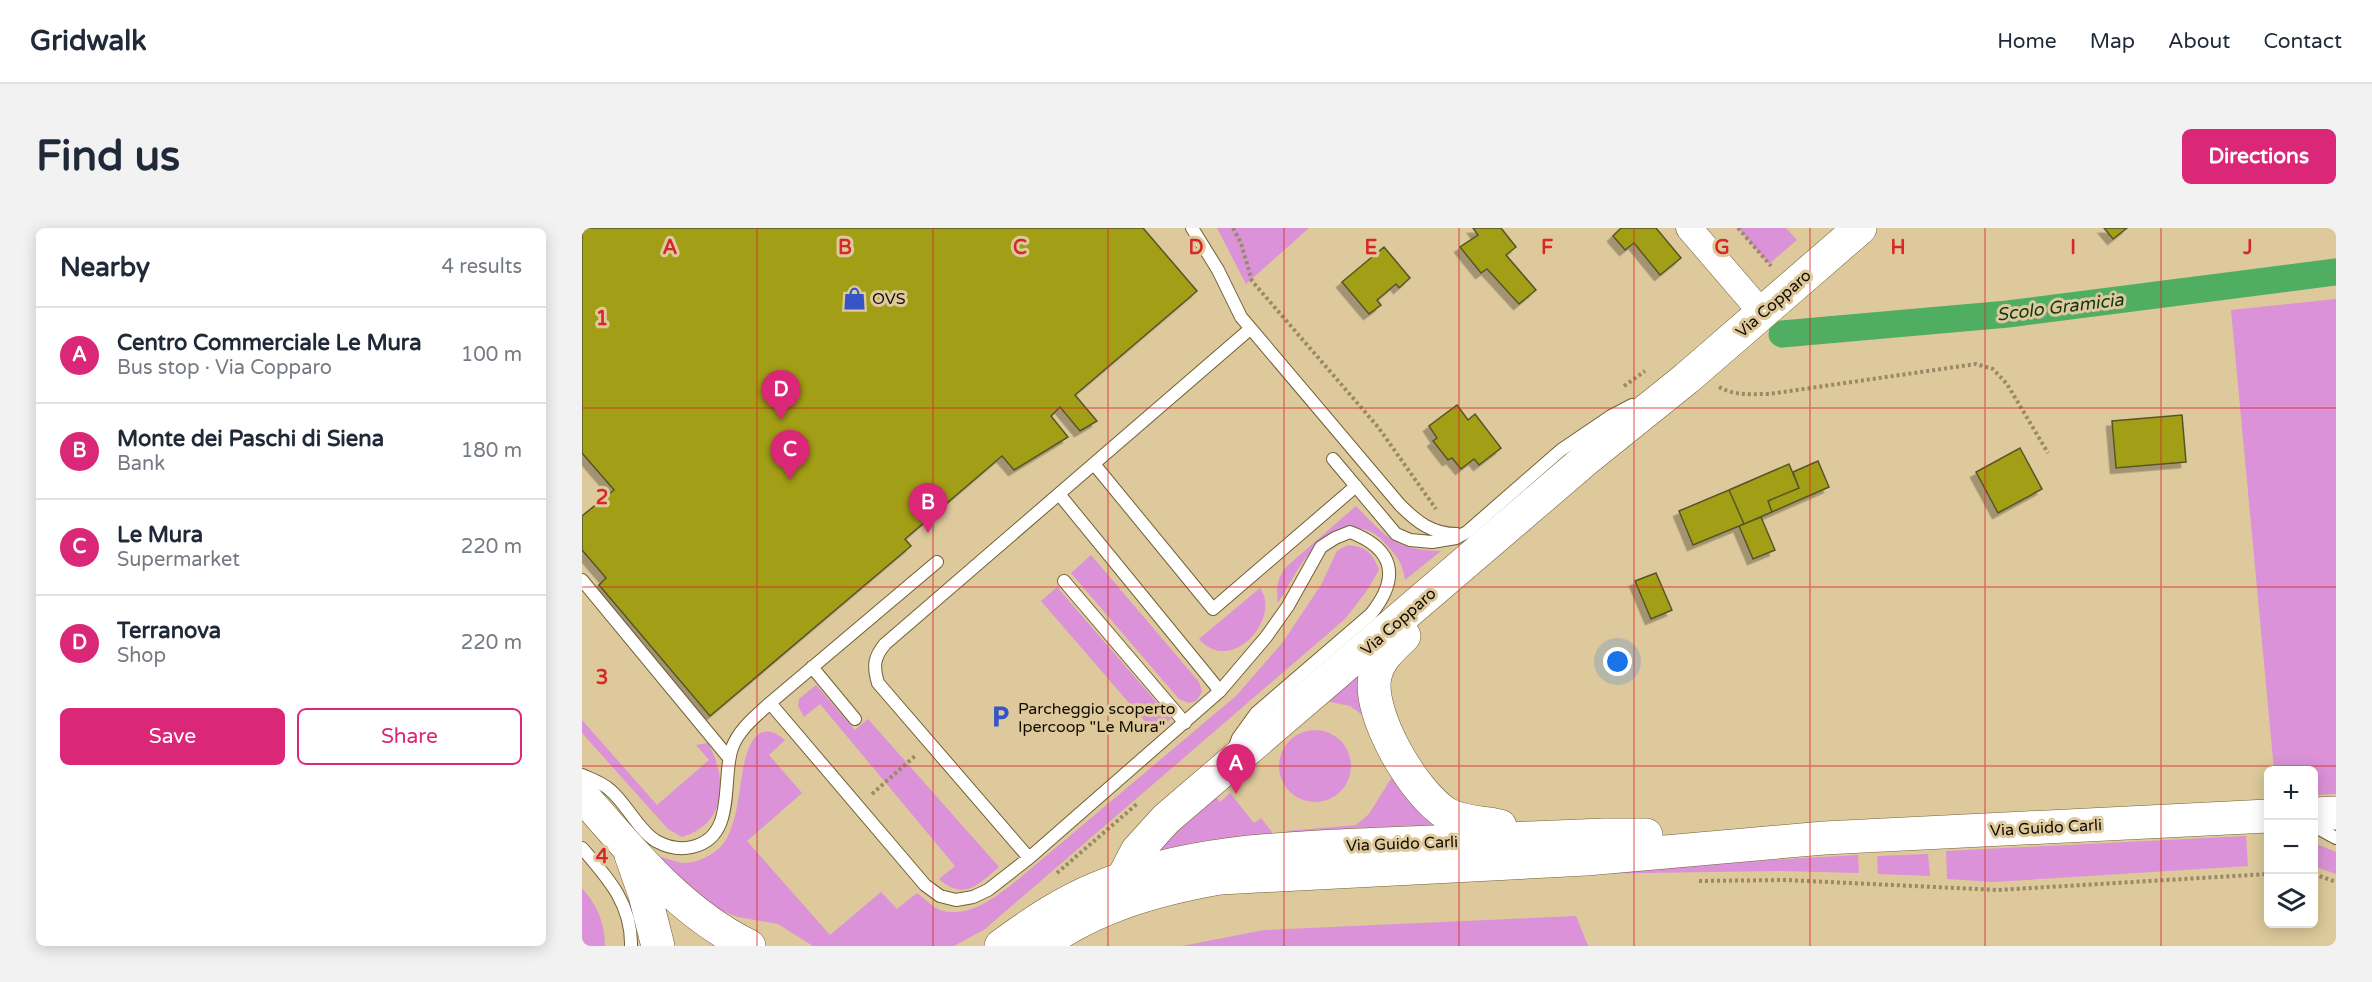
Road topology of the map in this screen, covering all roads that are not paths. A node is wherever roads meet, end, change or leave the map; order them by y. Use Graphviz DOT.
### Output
graph roads {
  1 [pos="1192,228"];
  2 [pos="1689,228"];
  3 [pos="1860,228"];
  4 [pos="1762,313"];
  5 [pos="1250,329"];
  6 [pos="1694,372"];
  7 [pos="1333,459"];
  8 [pos="1094,464"];
  9 [pos="1356,486"];
  10 [pos="1059,494"];
  11 [pos="1465,533"];
  12 [pos="938,562"];
  13 [pos="582,580"];
  14 [pos="1064,581"];
  15 [pos="812,667"];
  16 [pos="1220,691"];
  17 [pos="770,703"];
  18 [pos="855,719"];
  19 [pos="1185,723"];
  20 [pos="729,758"];
  21 [pos="1229,765"];
  22 [pos="582,775"];
  23 [pos="582,795"];
  24 [pos="2336,813"];
  25 [pos="2318,814"];
  26 [pos="2264,816"];
  27 [pos="2318,829"];
  28 [pos="1523,838"];
  29 [pos="1824,838"];
  30 [pos="2336,838"];
  31 [pos="582,848"];
  32 [pos="628,848"];
  33 [pos="1029,858"];
  34 [pos="1123,878"];
  35 [pos="631,946"];
  36 [pos="658,946"];
  37 [pos="749,946"];
  38 [pos="1001,946"];
  39 [pos="1040,946"];
  1 -- 5 [label="lane"];
  2 -- 4 [label="street"];
  3 -- 4 [label="main road, Via Copparo"];
  4 -- 6 [label="main road, Via Copparo"];
  5 -- 8 [label="lane"];
  5 -- 11 [label="lane"];
  6 -- 11 [label="lane"];
  6 -- 21 [label="main road, Via Copparo"];
  6 -- 28 [label="main road, Via Copparo"];
  7 -- 9 [label="lane"];
  8 -- 9 [label="lane"];
  8 -- 10 [label="lane"];
  9 -- 11 [label="lane"];
  10 -- 16 [label="lane"];
  10 -- 33 [label="lane"];
  12 -- 15 [label="lane"];
  13 -- 20 [label="lane"];
  14 -- 19 [label="lane"];
  15 -- 17 [label="lane"];
  15 -- 18 [label="lane"];
  16 -- 19 [label="lane"];
  16 -- 21 [label="lane"];
  17 -- 20 [label="lane"];
  17 -- 33 [label="lane"];
  19 -- 33 [label="lane"];
  20 -- 22 [label="lane"];
  21 -- 34 [label="main road, Via Copparo"];
  23 -- 32 [label="main road"];
  24 -- 25 [label="main road"];
  26 -- 29 [label="main road, Via Guido Carli"];
  27 -- 30 [label="lane"];
  28 -- 29 [label="main road, Via Guido Carli"];
  28 -- 34 [label="main road, Via Guido Carli"];
  29 -- 39 [label="main road, Via Guido Carli"];
  31 -- 35 [label="lane"];
  32 -- 36 [label="main road"];
  32 -- 37 [label="main road"];
  34 -- 38 [label="main road, Via Guido Carli"];
}
